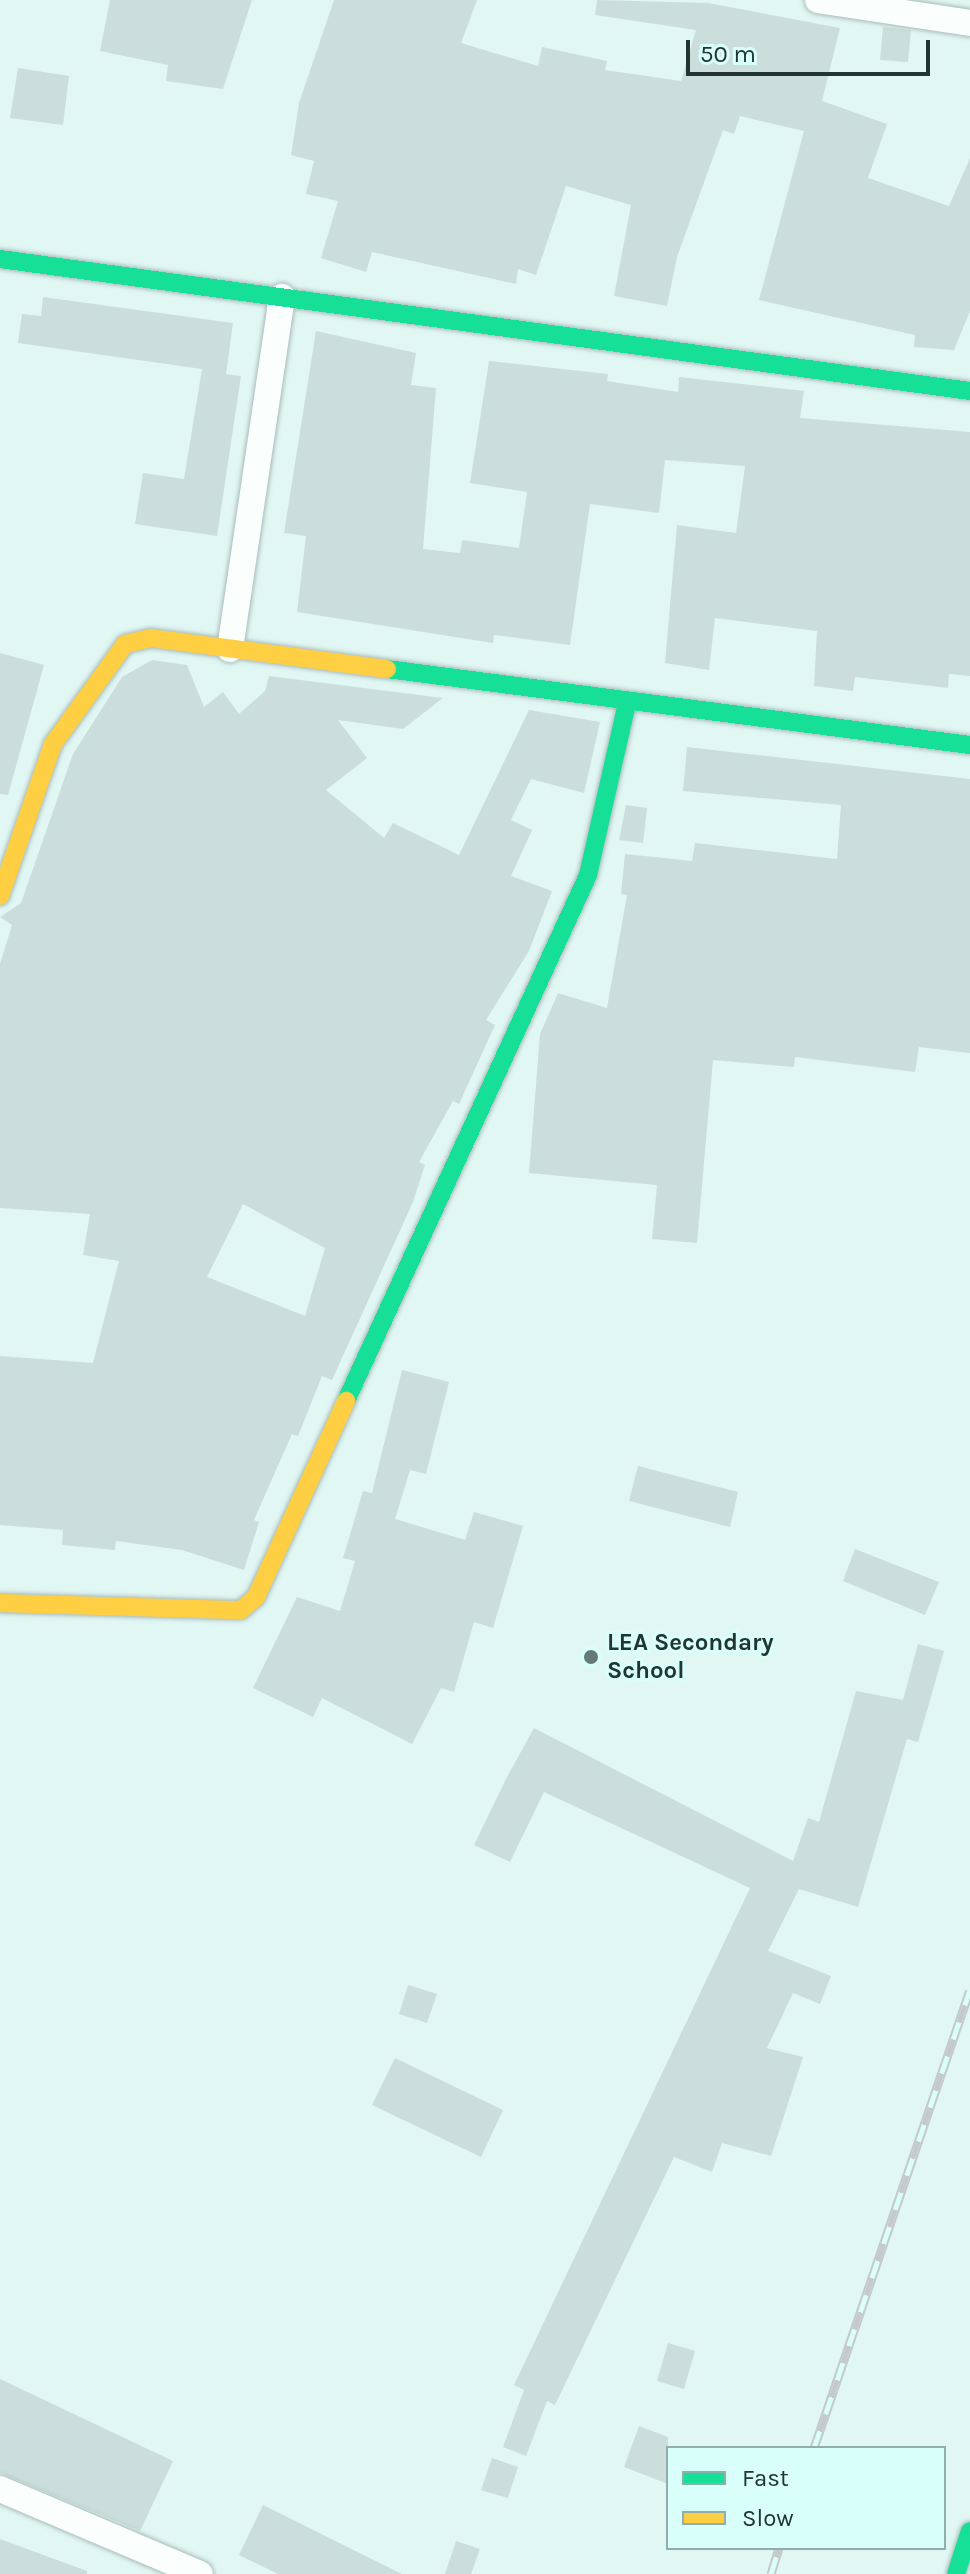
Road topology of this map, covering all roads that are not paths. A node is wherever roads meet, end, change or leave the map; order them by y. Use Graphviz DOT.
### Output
graph roads {
  1 [pos="818,0"];
  2 [pos="970,23"];
  3 [pos="0,259"];
  4 [pos="282,297"];
  5 [pos="970,391"];
  6 [pos="230,649"];
  7 [pos="627,704"];
  8 [pos="970,745"];
  9 [pos="0,896"];
  10 [pos="0,1603"];
  11 [pos="0,2489"];
  12 [pos="970,2531"];
  13 [pos="200,2574"];
  14 [pos="956,2574"];
  1 -- 2 [label="street"];
  3 -- 4 [label="street"];
  4 -- 5 [label="street"];
  4 -- 6 [label="street"];
  6 -- 7 [label="street"];
  6 -- 9 [label="street"];
  7 -- 8 [label="street"];
  7 -- 10 [label="street"];
  11 -- 13 [label="street"];
  12 -- 14 [label="street"];
}
